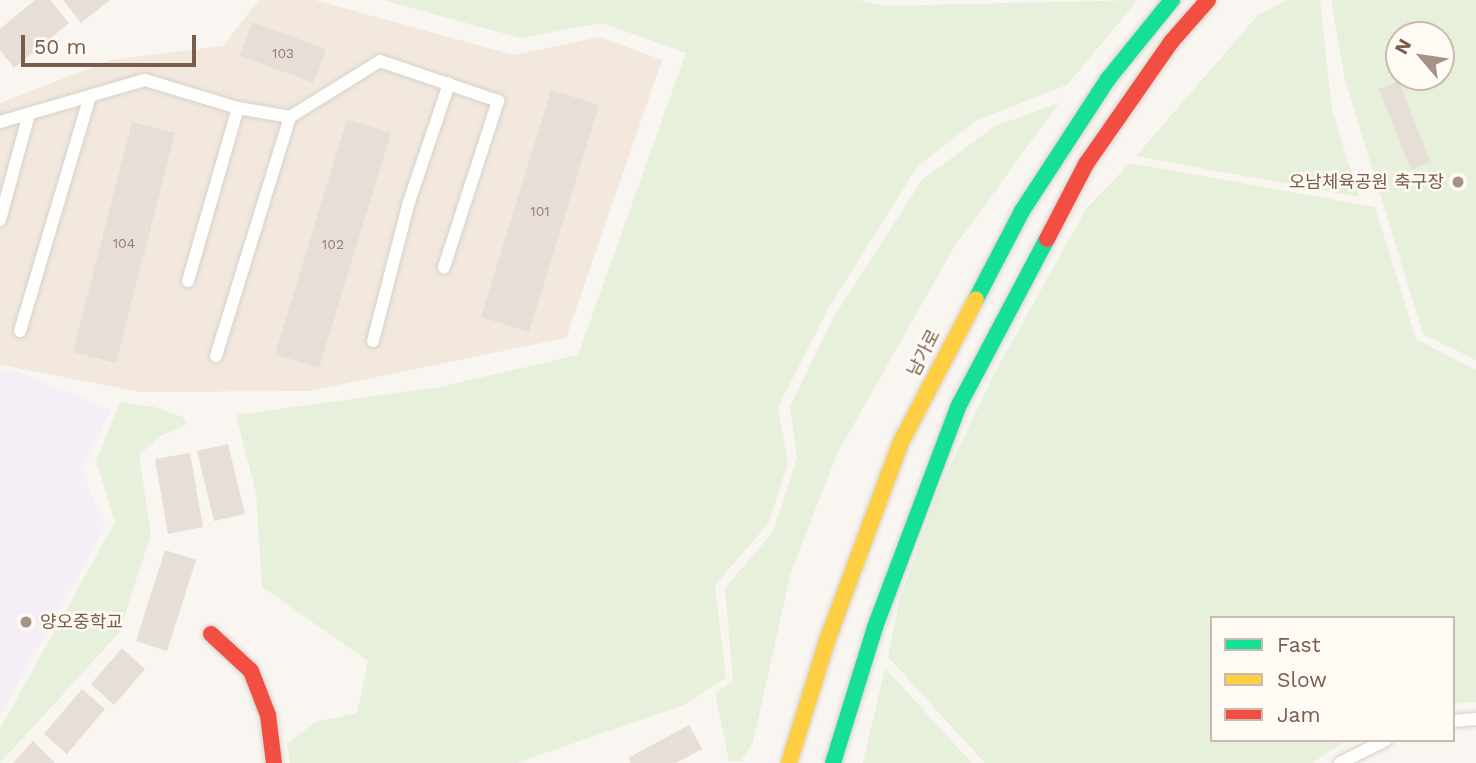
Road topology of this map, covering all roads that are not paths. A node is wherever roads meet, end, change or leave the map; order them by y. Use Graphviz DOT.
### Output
graph roads {
  1 [pos="1171,0"];
  2 [pos="1208,0"];
  3 [pos="449,85"];
  4 [pos="90,96"];
  5 [pos="239,108"];
  6 [pos="29,114"];
  7 [pos="290,117"];
  8 [pos="0,122"];
  9 [pos="0,220"];
  10 [pos="444,267"];
  11 [pos="188,281"];
  12 [pos="20,331"];
  13 [pos="373,341"];
  14 [pos="216,356"];
  15 [pos="211,634"];
  16 [pos="1476,719"];
  17 [pos="1455,721"];
  18 [pos="1382,742"];
  19 [pos="274,763"];
  20 [pos="789,763"];
  21 [pos="833,763"];
  22 [pos="1340,763"];
  1 -- 20 [label="main road, 남가로"];
  2 -- 21 [label="main road"];
  3 -- 7 [label="lane"];
  3 -- 10 [label="lane"];
  3 -- 13 [label="lane"];
  4 -- 5 [label="lane"];
  4 -- 6 [label="lane"];
  4 -- 12 [label="lane"];
  5 -- 7 [label="lane"];
  5 -- 11 [label="lane"];
  6 -- 8 [label="lane"];
  6 -- 9 [label="lane"];
  7 -- 14 [label="lane"];
  15 -- 19 [label="main road"];
  16 -- 17 [label="lane"];
  18 -- 22 [label="lane"];
}
